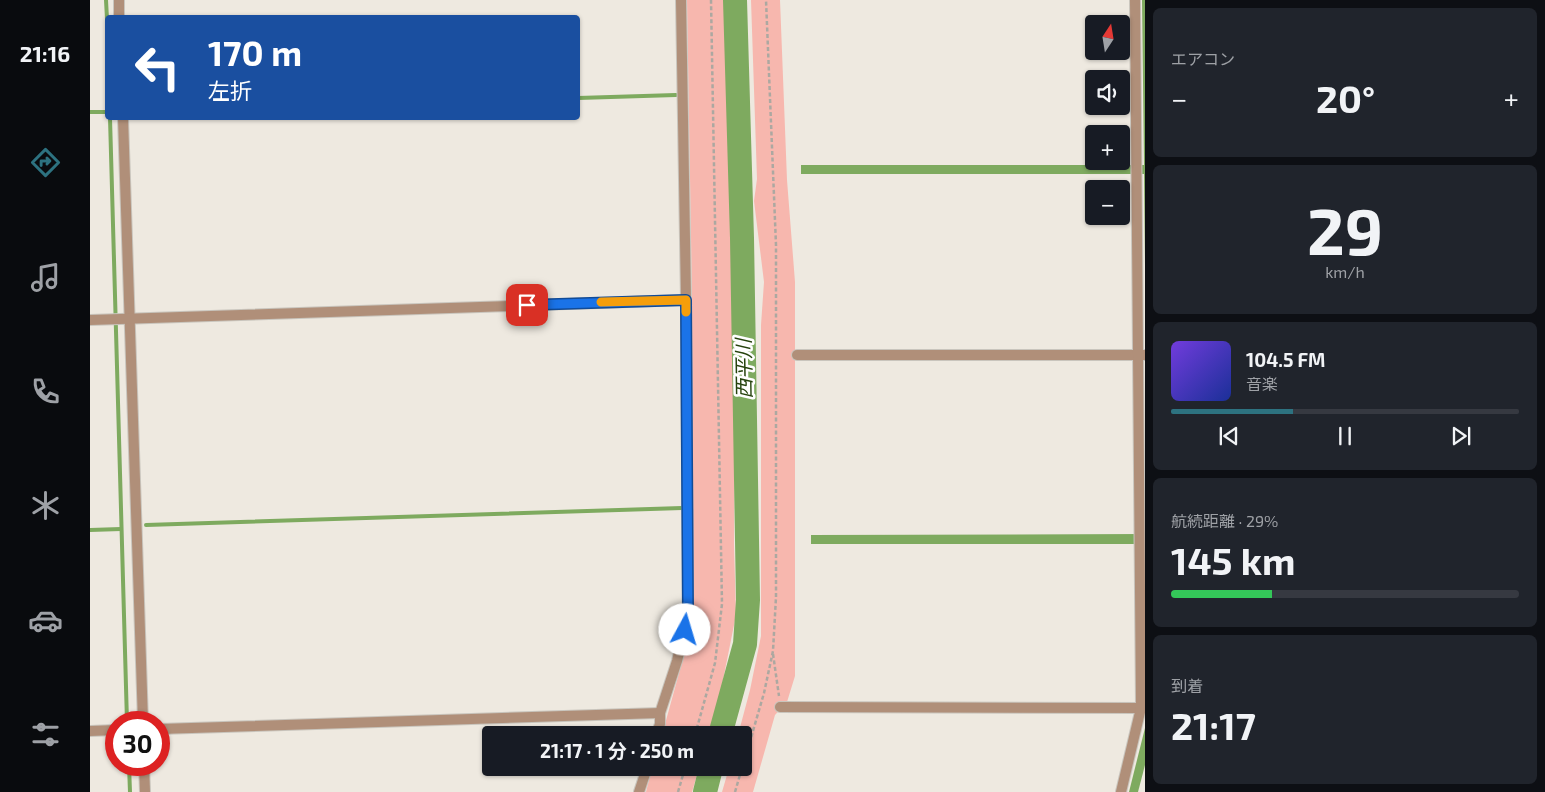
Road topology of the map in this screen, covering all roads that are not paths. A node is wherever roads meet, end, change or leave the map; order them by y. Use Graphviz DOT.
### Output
graph roads {
  1 [pos="119,0"];
  2 [pos="681,0"];
  3 [pos="1135,0"];
  4 [pos="120,15"];
  5 [pos="123,120"];
  6 [pos="686,300"];
  7 [pos="129,319"];
  8 [pos="90,320"];
  9 [pos="797,354"];
  10 [pos="1142,355"];
  11 [pos="780,707"];
  12 [pos="1143,708"];
  13 [pos="143,711"];
  14 [pos="660,713"];
  15 [pos="659,726"];
  16 [pos="170,729"];
  17 [pos="105,730"];
  18 [pos="90,731"];
  19 [pos="144,776"];
  20 [pos="644,776"];
  21 [pos="145,792"];
  22 [pos="639,792"];
  23 [pos="1120,792"];
  1 -- 4 [label="street"];
  2 -- 6 [label="street"];
  3 -- 10 [label="street"];
  5 -- 7 [label="street"];
  6 -- 7 [label="street"];
  6 -- 14 [label="street"];
  7 -- 8 [label="street"];
  7 -- 13 [label="street"];
  9 -- 10 [label="street"];
  10 -- 12 [label="street"];
  11 -- 12 [label="street"];
  12 -- 23 [label="street"];
  14 -- 15 [label="street"];
  14 -- 16 [label="street"];
  17 -- 18 [label="street"];
  19 -- 21 [label="street"];
  20 -- 22 [label="street"];
}
